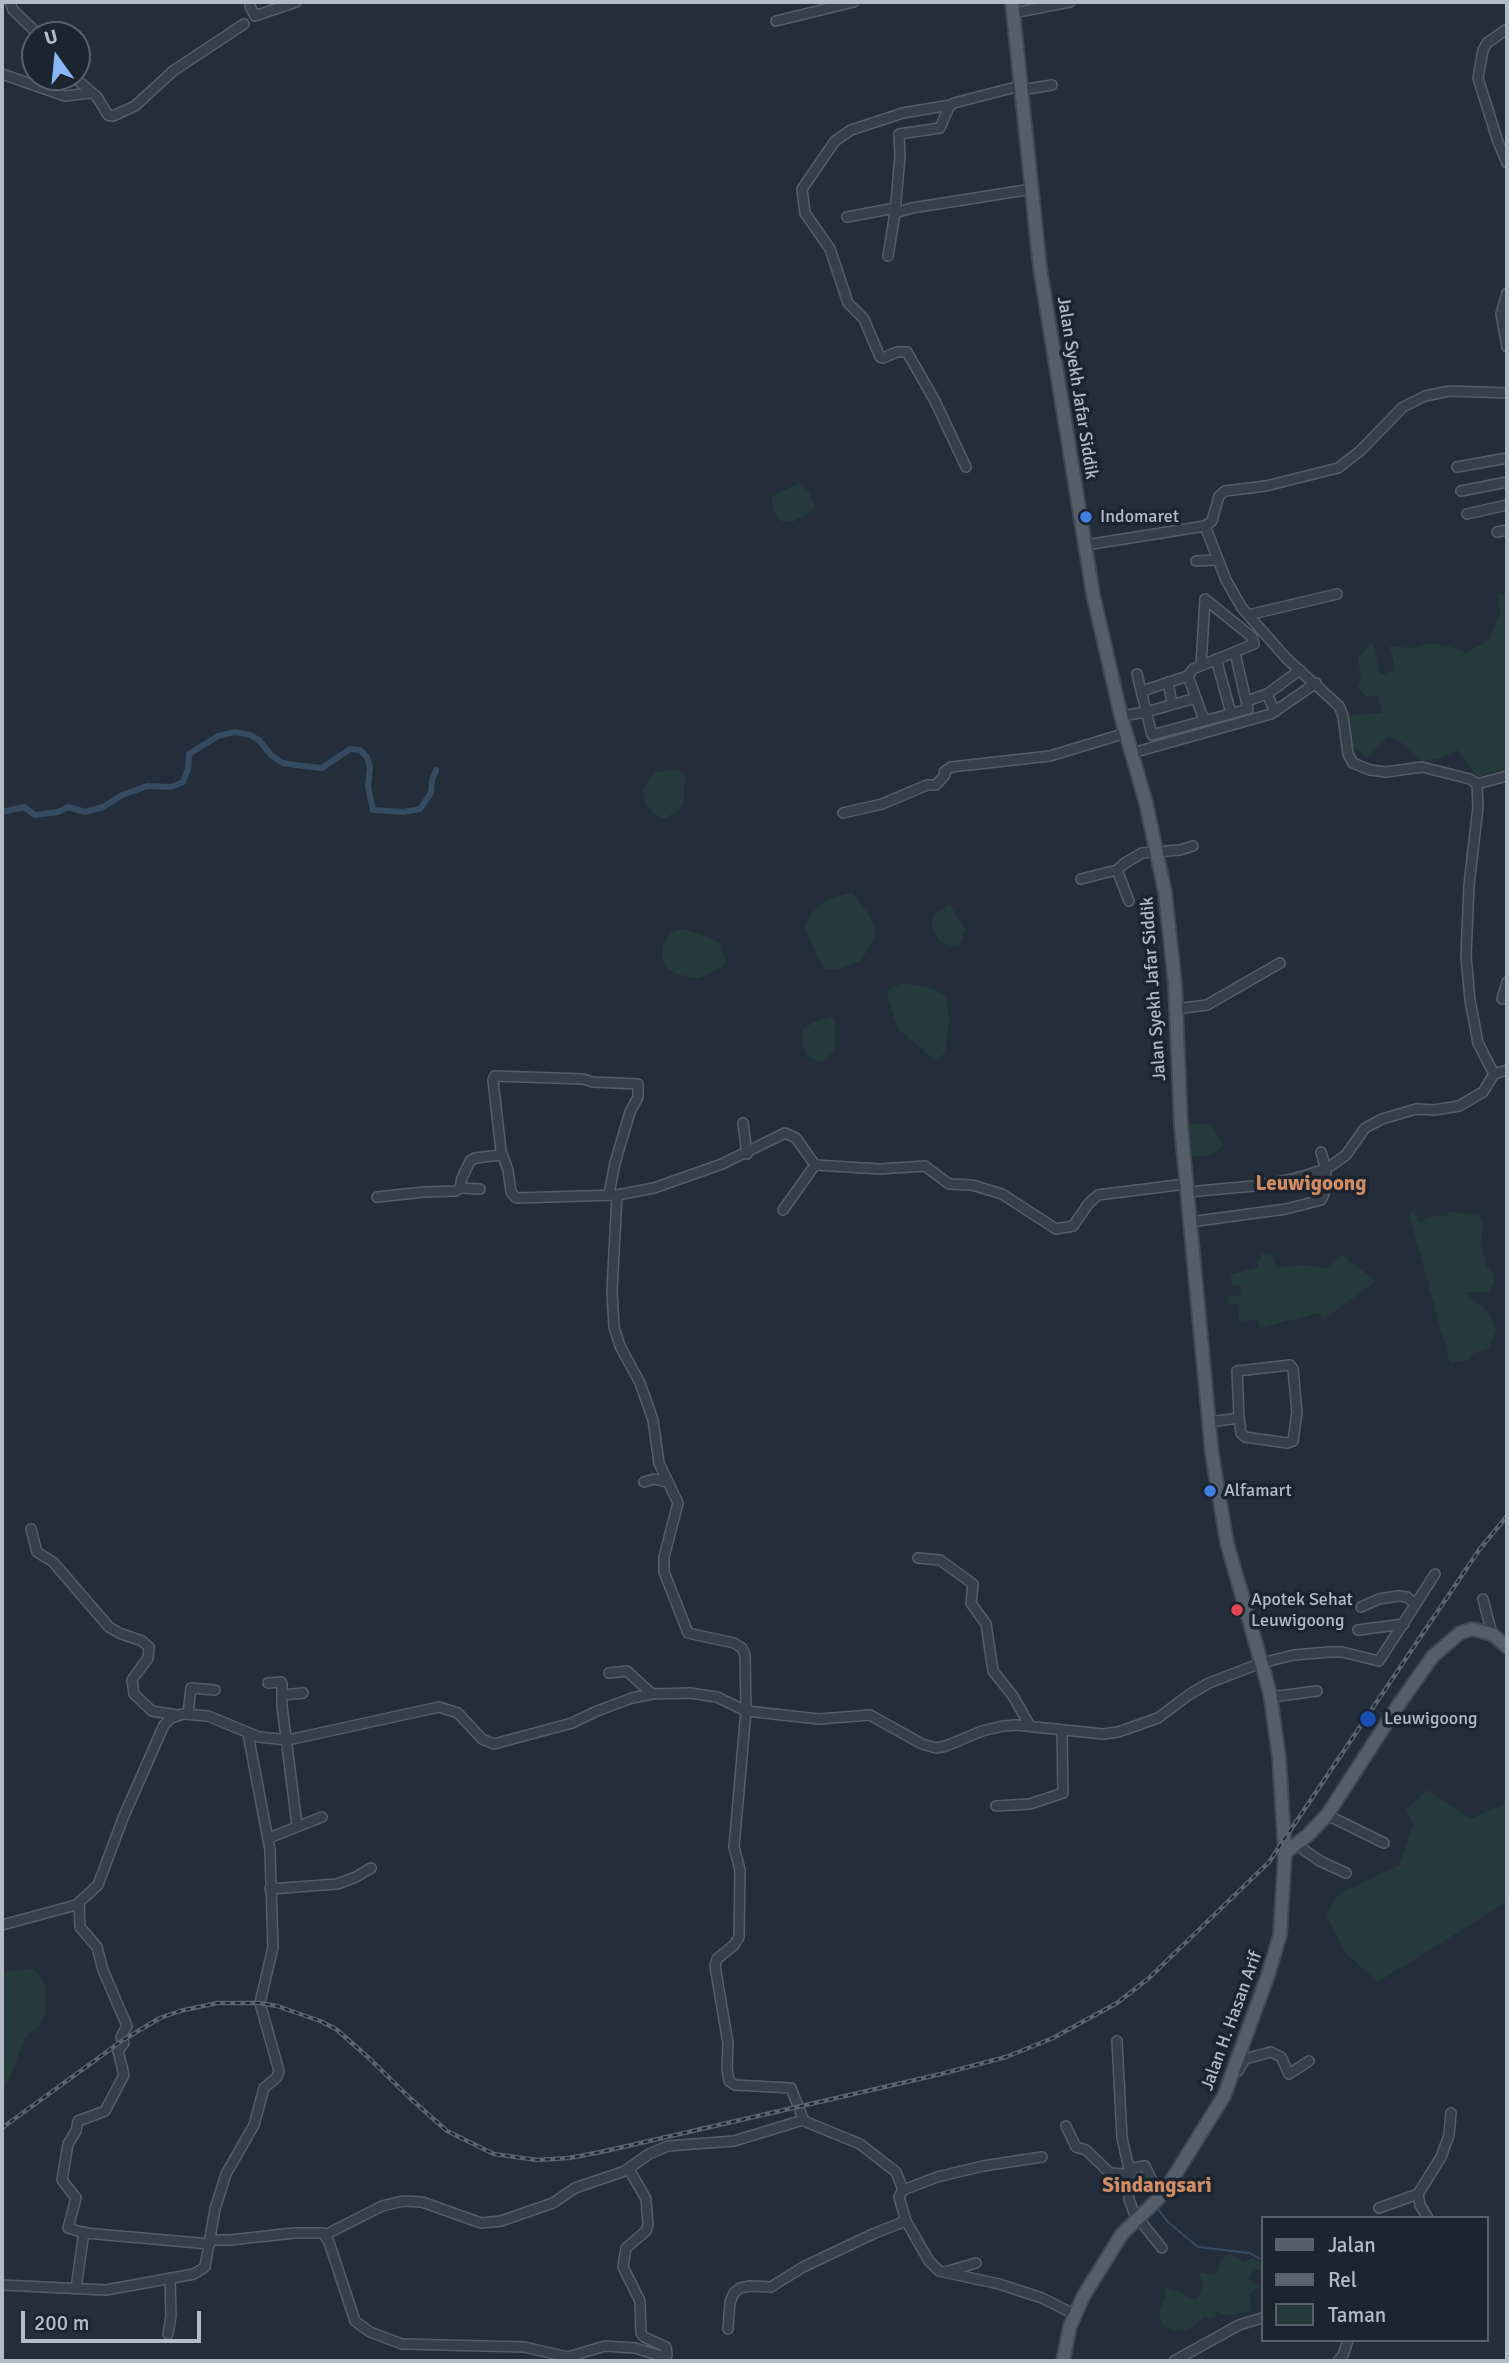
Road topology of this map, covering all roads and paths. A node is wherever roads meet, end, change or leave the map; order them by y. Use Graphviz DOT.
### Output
graph roads {
  1 [pos="10,2"];
  2 [pos="296,2"];
  3 [pos="854,2"];
  4 [pos="1070,2"];
  5 [pos="250,6"];
  6 [pos="1012,7"];
  7 [pos="24,21"];
  8 [pos="776,21"];
  9 [pos="244,24"];
  10 [pos="1507,29"];
  11 [pos="2,74"];
  12 [pos="1052,85"];
  13 [pos="1021,88"];
  14 [pos="91,93"];
  15 [pos="951,105"];
  16 [pos="1507,163"];
  17 [pos="1032,189"];
  18 [pos="895,211"];
  19 [pos="848,217"];
  20 [pos="888,256"];
  21 [pos="1507,293"];
  22 [pos="1504,314"];
  23 [pos="1507,347"];
  24 [pos="1507,393"];
  25 [pos="1507,458"];
  26 [pos="966,467"];
  27 [pos="1457,467"];
  28 [pos="1507,482"];
  29 [pos="1461,491"];
  30 [pos="1507,505"];
  31 [pos="1467,514"];
  32 [pos="1205,526"];
  33 [pos="1086,545"];
  34 [pos="1196,561"];
  35 [pos="1217,561"];
  36 [pos="1337,594"];
  37 [pos="1248,615"];
  38 [pos="1235,653"];
  39 [pos="1216,659"];
  40 [pos="1201,665"];
  41 [pos="1300,670"];
  42 [pos="1137,674"];
  43 [pos="1188,676"];
  44 [pos="1168,682"];
  45 [pos="1316,683"];
  46 [pos="1142,691"];
  47 [pos="1267,694"];
  48 [pos="1196,698"];
  49 [pos="1247,701"];
  50 [pos="1172,703"];
  51 [pos="1146,712"];
  52 [pos="1275,712"];
  53 [pos="1231,713"];
  54 [pos="1121,716"];
  55 [pos="1204,720"];
  56 [pos="1126,733"];
  57 [pos="1132,753"];
  58 [pos="1507,776"];
  59 [pos="1477,784"];
  60 [pos="843,813"];
  61 [pos="1194,846"];
  62 [pos="1158,851"];
  63 [pos="1117,870"];
  64 [pos="1081,879"];
  65 [pos="1129,901"];
  66 [pos="1280,963"];
  67 [pos="1507,982"];
  68 [pos="1507,999"];
  69 [pos="1175,1009"];
  70 [pos="1507,1070"];
  71 [pos="1494,1074"];
  72 [pos="743,1123"];
  73 [pos="1321,1152"];
  74 [pos="747,1154"];
  75 [pos="502,1155"];
  76 [pos="815,1165"];
  77 [pos="1326,1169"];
  78 [pos="460,1188"];
  79 [pos="1187,1188"];
  80 [pos="480,1189"];
  81 [pos="613,1194"];
  82 [pos="377,1197"];
  83 [pos="783,1210"];
  84 [pos="1190,1222"];
  85 [pos="1239,1418"];
  86 [pos="1209,1422"];
  87 [pos="644,1482"];
  88 [pos="667,1482"];
  89 [pos="31,1529"];
  90 [pos="918,1558"];
  91 [pos="1435,1574"];
  92 [pos="1483,1599"];
  93 [pos="1415,1604"];
  94 [pos="1361,1607"];
  95 [pos="1404,1624"];
  96 [pos="1358,1630"];
  97 [pos="1492,1634"];
  98 [pos="1507,1647"];
  99 [pos="1261,1663"];
  100 [pos="609,1673"];
  101 [pos="268,1683"];
  102 [pos="215,1690"];
  103 [pos="1317,1691"];
  104 [pos="303,1693"];
  105 [pos="652,1694"];
  106 [pos="282,1695"];
  107 [pos="1271,1697"];
  108 [pos="746,1711"];
  109 [pos="188,1714"];
  110 [pos="177,1715"];
  111 [pos="1030,1726"];
  112 [pos="1062,1730"];
  113 [pos="248,1734"];
  114 [pos="288,1740"];
  115 [pos="996,1806"];
  116 [pos="1327,1815"];
  117 [pos="322,1817"];
  118 [pos="297,1825"];
  119 [pos="269,1838"];
  120 [pos="1384,1843"];
  121 [pos="1297,1844"];
  122 [pos="1285,1853"];
  123 [pos="371,1868"];
  124 [pos="1346,1873"];
  125 [pos="270,1889"];
  126 [pos="79,1902"];
  127 [pos="2,1925"];
  128 [pos="1117,2041"];
  129 [pos="1309,2062"];
  130 [pos="1224,2096"];
  131 [pos="1451,2113"];
  132 [pos="803,2120"];
  133 [pos="1066,2126"];
  134 [pos="1042,2157"];
  135 [pos="629,2169"];
  136 [pos="1129,2176"];
  137 [pos="903,2190"];
  138 [pos="1418,2194"];
  139 [pos="1156,2201"];
  140 [pos="1379,2208"];
  141 [pos="1134,2213"];
  142 [pos="1427,2216"];
  143 [pos="906,2221"];
  144 [pos="84,2232"];
  145 [pos="325,2235"];
  146 [pos="210,2242"];
  147 [pos="1162,2248"];
  148 [pos="976,2263"];
  149 [pos="943,2273"];
  150 [pos="170,2278"];
  151 [pos="2,2285"];
  152 [pos="76,2288"];
  153 [pos="1068,2311"];
  154 [pos="1260,2319"];
  155 [pos="728,2329"];
  156 [pos="168,2334"];
  157 [pos="1347,2342"];
  158 [pos="1063,2361"];
  159 [pos="1174,2361"];
  160 [pos="1338,2361"];
  1 -- 7 [label="street"];
  2 -- 5 [label="street"];
  3 -- 8 [label="street"];
  4 -- 6 [label="street"];
  6 -- 13 [label="main road, Jalan Syekh Jafar Siddik"];
  9 -- 14 [label="street"];
  10 -- 16 [label="street"];
  11 -- 14 [label="street"];
  12 -- 13 [label="street"];
  13 -- 15 [label="street"];
  13 -- 17 [label="main road, Jalan Syekh Jafar Siddik"];
  15 -- 18 [label="street"];
  15 -- 26 [label="street"];
  17 -- 18 [label="street"];
  17 -- 33 [label="main road, Jalan Syekh Jafar Siddik"];
  18 -- 19 [label="street"];
  18 -- 20 [label="street"];
  21 -- 22 [label="street"];
  22 -- 23 [label="street"];
  24 -- 32 [label="street"];
  25 -- 27 [label="street"];
  28 -- 29 [label="street"];
  30 -- 31 [label="street"];
  32 -- 33 [label="street"];
  32 -- 35 [label="street"];
  33 -- 54 [label="main road, Jalan Syekh Jafar Siddik"];
  34 -- 35 [label="street"];
  35 -- 37 [label="street"];
  36 -- 37 [label="street"];
  37 -- 41 [label="street"];
  38 -- 39 [label="street"];
  38 -- 40 [label="street"];
  38 -- 49 [label="street"];
  39 -- 40 [label="street"];
  39 -- 53 [label="street"];
  40 -- 43 [label="street"];
  41 -- 45 [label="street"];
  41 -- 47 [label="street"];
  42 -- 46 [label="street"];
  43 -- 44 [label="street"];
  43 -- 48 [label="street"];
  44 -- 46 [label="street"];
  44 -- 50 [label="street"];
  45 -- 52 [label="street"];
  45 -- 59 [label="street"];
  46 -- 51 [label="street"];
  47 -- 49 [label="street"];
  47 -- 52 [label="street"];
  48 -- 50 [label="street"];
  48 -- 55 [label="street"];
  49 -- 53 [label="street"];
  50 -- 51 [label="street"];
  51 -- 54 [label="street"];
  51 -- 55 [label="street"];
  52 -- 57 [label="street"];
  53 -- 55 [label="street"];
  54 -- 56 [label="main road, Jalan Syekh Jafar Siddik"];
  56 -- 57 [label="main road, Jalan Syekh Jafar Siddik"];
  56 -- 60 [label="street"];
  57 -- 62 [label="main road, Jalan Syekh Jafar Siddik"];
  58 -- 59 [label="street"];
  59 -- 71 [label="street"];
  61 -- 62 [label="street"];
  62 -- 63 [label="street"];
  62 -- 69 [label="main road, Jalan Syekh Jafar Siddik"];
  63 -- 64 [label="street"];
  63 -- 65 [label="street"];
  66 -- 69 [label="street"];
  67 -- 68 [label="street"];
  69 -- 79 [label="main road, Jalan Syekh Jafar Siddik"];
  70 -- 71 [label="street"];
  71 -- 77 [label="street"];
  72 -- 74 [label="street"];
  73 -- 77 [label="street"];
  74 -- 76 [label="street"];
  74 -- 81 [label="street"];
  75 -- 78 [label="street"];
  75 -- 81 [label="street"];
  75 -- 81 [label="street"];
  76 -- 79 [label="street"];
  76 -- 83 [label="street"];
  77 -- 79 [label="street"];
  77 -- 84 [label="street"];
  78 -- 80 [label="street"];
  78 -- 82 [label="street"];
  79 -- 84 [label="main road, Jalan Syekh Jafar Siddik"];
  81 -- 88 [label="street"];
  84 -- 86 [label="main road, Jalan Syekh Jafar Siddik"];
  85 -- 85 [label="street"];
  85 -- 86 [label="street"];
  86 -- 99 [label="main road, Jalan Syekh Jafar Siddik"];
  87 -- 88 [label="street"];
  88 -- 108 [label="street"];
  89 -- 110 [label="street"];
  90 -- 111 [label="street"];
  91 -- 93 [label="street"];
  92 -- 97 [label="street"];
  93 -- 94 [label="street"];
  93 -- 95 [label="street"];
  95 -- 96 [label="street"];
  95 -- 99 [label="street"];
  97 -- 98 [label="main road"];
  97 -- 116 [label="main road"];
  99 -- 107 [label="main road, Jalan Syekh Jafar Siddik"];
  99 -- 112 [label="street"];
  100 -- 105 [label="street"];
  101 -- 106 [label="street"];
  102 -- 109 [label="street"];
  103 -- 107 [label="street"];
  104 -- 106 [label="street"];
  105 -- 108 [label="street"];
  105 -- 114 [label="street"];
  106 -- 114 [label="street"];
  107 -- 122 [label="main road, Jalan Syekh Jafar Siddik"];
  108 -- 111 [label="street"];
  108 -- 132 [label="street"];
  109 -- 110 [label="street"];
  109 -- 113 [label="street"];
  110 -- 126 [label="street"];
  111 -- 112 [label="street"];
  112 -- 115 [label="street"];
  113 -- 114 [label="street"];
  113 -- 119 [label="street"];
  114 -- 118 [label="street"];
  116 -- 120 [label="street"];
  116 -- 121 [label="main road"];
  117 -- 118 [label="street"];
  118 -- 119 [label="street"];
  119 -- 125 [label="street"];
  121 -- 122 [label="main road"];
  121 -- 124 [label="street"];
  122 -- 130 [label="main road, Jalan H. Hasan Arif"];
  123 -- 125 [label="street"];
  125 -- 146 [label="street"];
  126 -- 127 [label="street"];
  126 -- 144 [label="street"];
  128 -- 136 [label="street"];
  129 -- 130 [label="street"];
  130 -- 139 [label="main road, Jalan H. Hasan Arif"];
  131 -- 138 [label="street"];
  132 -- 135 [label="street"];
  132 -- 137 [label="street"];
  133 -- 136 [label="street"];
  134 -- 137 [label="street"];
  135 -- 145 [label="street"];
  135 -- 145 [label="street"];
  136 -- 139 [label="street"];
  136 -- 141 [label="street"];
  137 -- 143 [label="street"];
  138 -- 140 [label="street"];
  138 -- 142 [label="street"];
  139 -- 141 [label="main road, Jalan H. Hasan Arif"];
  141 -- 147 [label="street"];
  141 -- 153 [label="main road, Jalan H. Hasan Arif"];
  143 -- 149 [label="street"];
  143 -- 155 [label="street"];
  144 -- 146 [label="street"];
  144 -- 152 [label="street"];
  145 -- 146 [label="street"];
  146 -- 150 [label="street"];
  148 -- 149 [label="street"];
  149 -- 153 [label="street"];
  150 -- 152 [label="street"];
  150 -- 156 [label="street"];
  151 -- 152 [label="street"];
  153 -- 158 [label="main road, Jalan H. Hasan Arif"];
  154 -- 159 [label="street"];
  157 -- 160 [label="street"];
}
